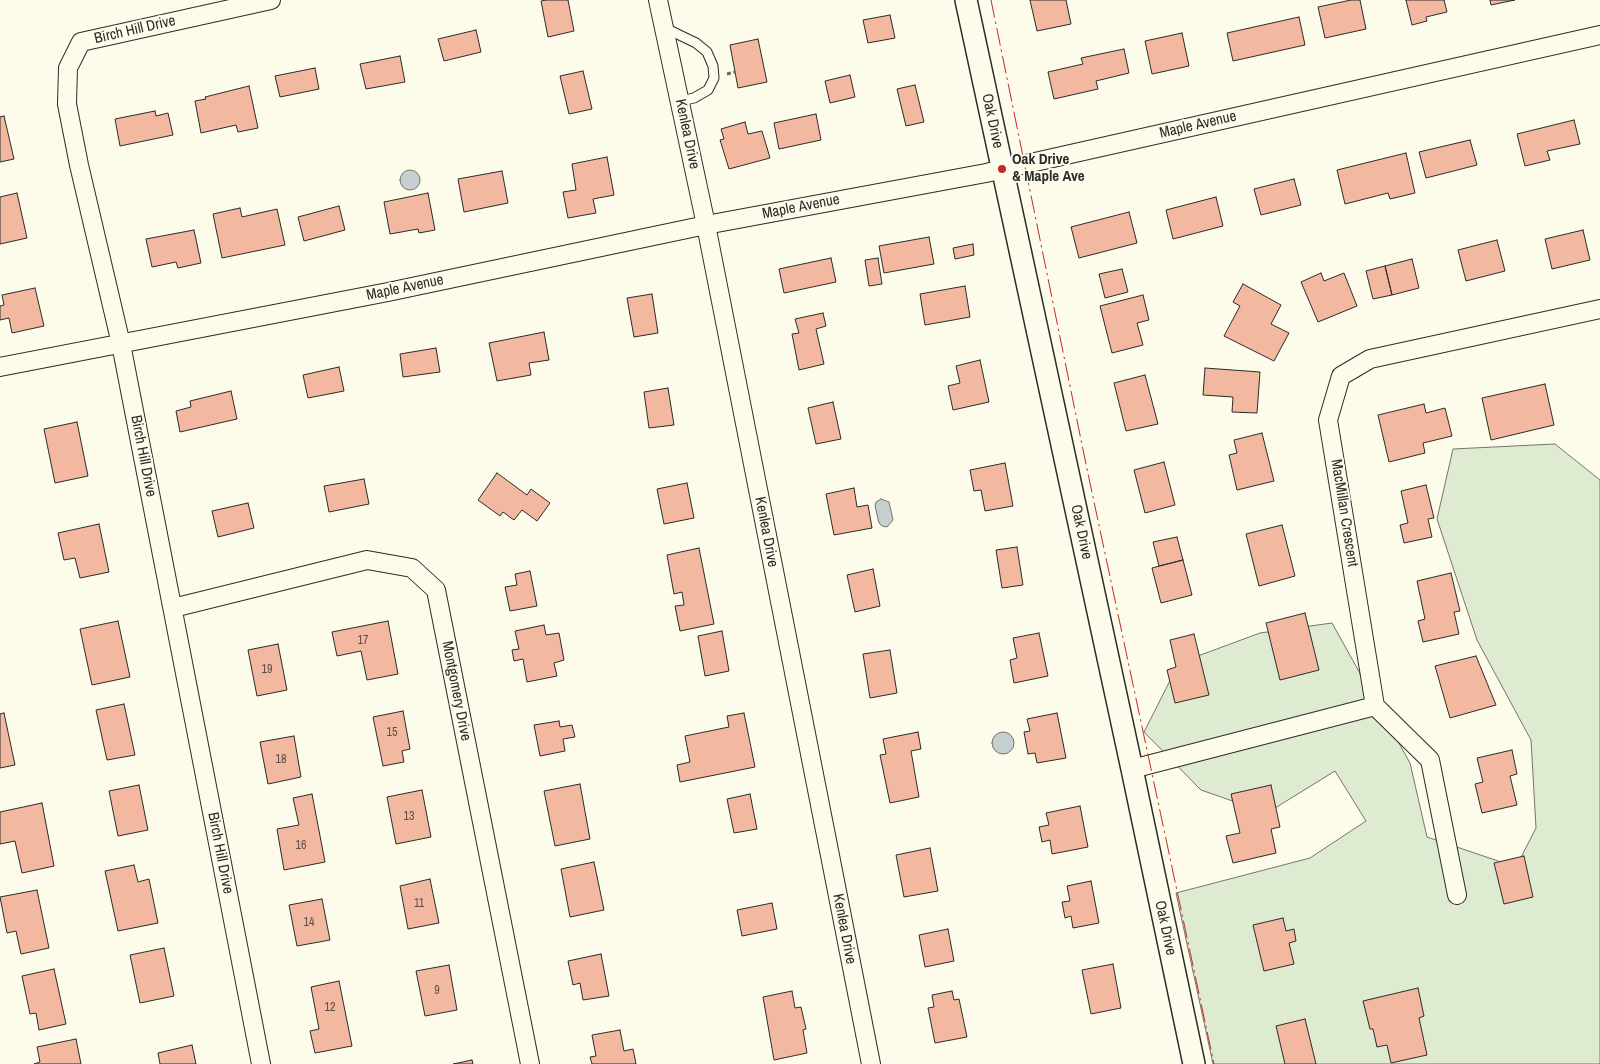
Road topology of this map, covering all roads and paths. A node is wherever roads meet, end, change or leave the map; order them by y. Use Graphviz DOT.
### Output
graph roads {
  1 [pos="271,0"];
  2 [pos="658,0"];
  3 [pos="966,0"];
  4 [pos="664,28"];
  5 [pos="1600,35"];
  6 [pos="681,102"];
  7 [pos="1002,169"];
  8 [pos="706,225"];
  9 [pos="1600,309"];
  10 [pos="121,344"];
  11 [pos="0,367"];
  12 [pos="173,608"];
  13 [pos="1375,706"];
  14 [pos="1132,769"];
  15 [pos="1457,895"];
  16 [pos="261,1064"];
  17 [pos="530,1064"];
  18 [pos="871,1064"];
  19 [pos="1194,1064"];
  1 -- 10 [label="street, Birch Hill Drive"];
  2 -- 4 [label="street, Kenlea Drive"];
  3 -- 7 [label="street, Oak Drive"];
  4 -- 6 [label="street, Kenlea Drive"];
  4 -- 6 [label="lane"];
  5 -- 7 [label="street, Maple Avenue"];
  6 -- 8 [label="street, Kenlea Drive"];
  7 -- 8 [label="street, Maple Avenue"];
  7 -- 14 [label="street, Oak Drive"];
  8 -- 10 [label="street, Maple Avenue"];
  8 -- 18 [label="street, Kenlea Drive"];
  9 -- 13 [label="street, MacMillan Crescent"];
  10 -- 11 [label="street, Maple Avenue"];
  10 -- 12 [label="street, Birch Hill Drive"];
  12 -- 16 [label="street, Birch Hill Drive"];
  12 -- 17 [label="street, Montgomery Drive"];
  13 -- 14 [label="street"];
  13 -- 15 [label="street"];
  14 -- 19 [label="street, Oak Drive"];
}
